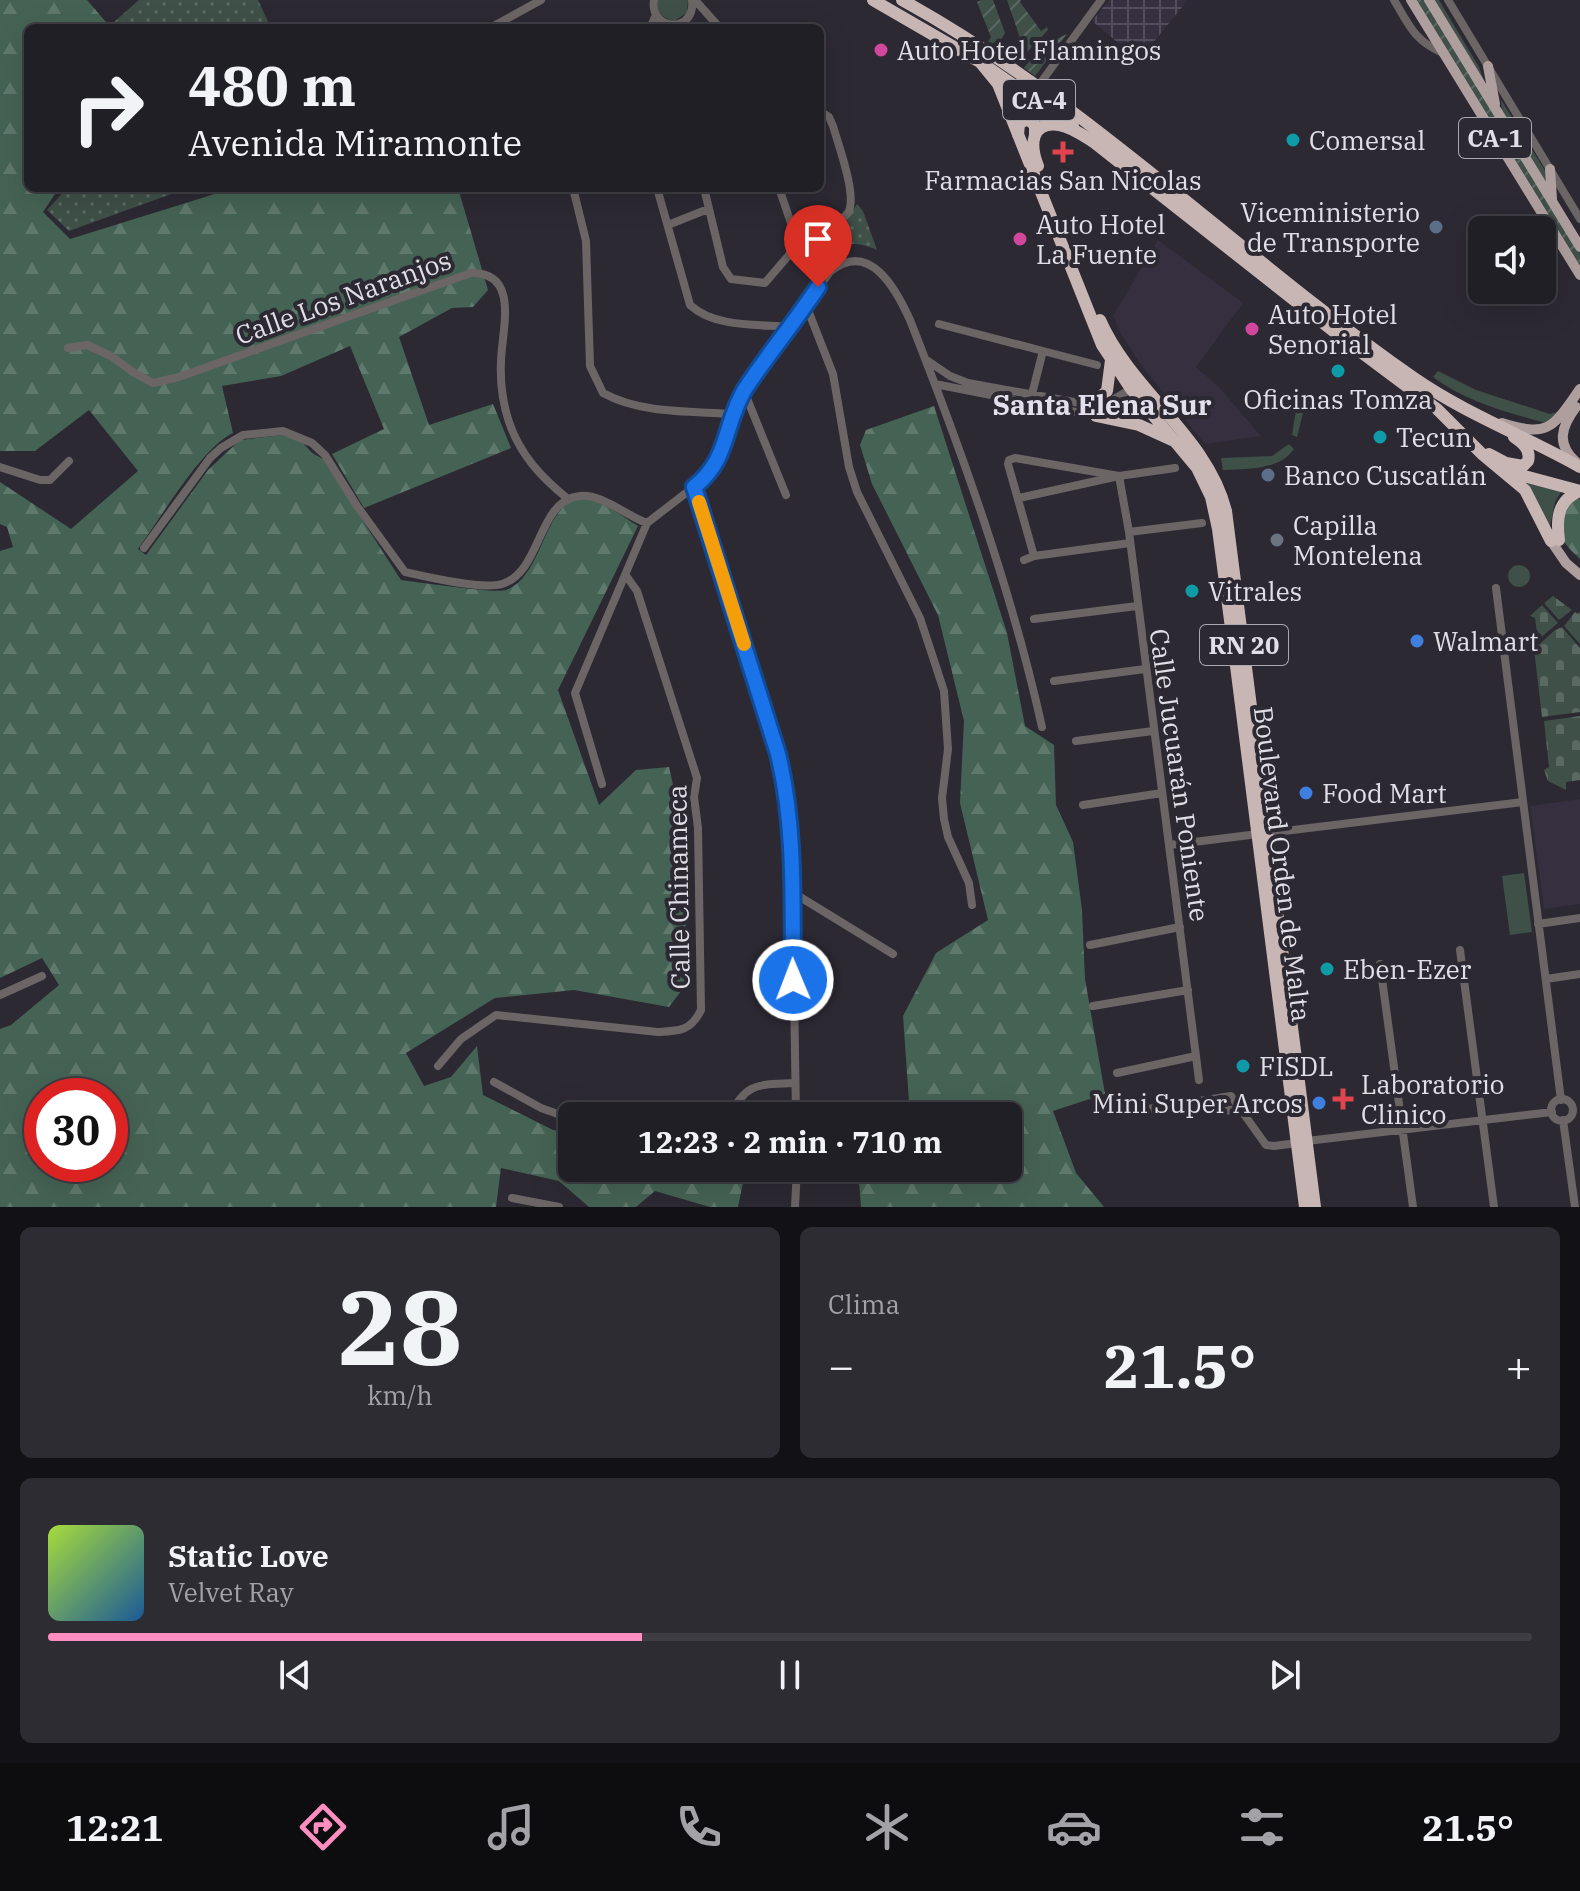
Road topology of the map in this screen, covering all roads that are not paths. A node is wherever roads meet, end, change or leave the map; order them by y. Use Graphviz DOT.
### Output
graph roads {
  1 [pos="541,0"];
  2 [pos="642,0"];
  3 [pos="694,0"];
  4 [pos="873,0"];
  5 [pos="902,0"];
  6 [pos="1101,0"];
  7 [pos="1394,0"];
  8 [pos="1411,0"];
  9 [pos="1429,0"];
  10 [pos="1448,0"];
  11 [pos="653,1"];
  12 [pos="689,17"];
  13 [pos="659,18"];
  14 [pos="714,19"];
  15 [pos="497,24"];
  16 [pos="654,24"];
  17 [pos="674,24"];
  18 [pos="678,24"];
  19 [pos="717,24"];
  20 [pos="1441,52"];
  21 [pos="980,62"];
  22 [pos="1488,66"];
  23 [pos="1039,85"];
  24 [pos="1496,110"];
  25 [pos="824,114"];
  26 [pos="1035,134"];
  27 [pos="1018,139"];
  28 [pos="1095,143"];
  29 [pos="1550,169"];
  30 [pos="574,192"];
  31 [pos="658,192"];
  32 [pos="705,192"];
  33 [pos="780,192"];
  34 [pos="1553,201"];
  35 [pos="708,209"];
  36 [pos="787,215"];
  37 [pos="1580,219"];
  38 [pos="808,222"];
  39 [pos="668,225"];
  40 [pos="821,230"];
  41 [pos="794,236"];
  42 [pos="1580,247"];
  43 [pos="809,251"];
  44 [pos="789,255"];
  45 [pos="1580,275"];
  46 [pos="806,305"];
  47 [pos="939,324"];
  48 [pos="791,327"];
  49 [pos="68,348"];
  50 [pos="1043,351"];
  51 [pos="926,359"];
  52 [pos="1111,360"];
  53 [pos="1097,365"];
  54 [pos="935,384"];
  55 [pos="1131,389"];
  56 [pos="1580,389"];
  57 [pos="744,391"];
  58 [pos="1032,394"];
  59 [pos="1140,400"];
  60 [pos="1580,401"];
  61 [pos="1094,410"];
  62 [pos="733,414"];
  63 [pos="1479,416"];
  64 [pos="1492,423"];
  65 [pos="1464,436"];
  66 [pos="1178,444"];
  67 [pos="1483,455"];
  68 [pos="69,461"];
  69 [pos="0,467"];
  70 [pos="1580,467"];
  71 [pos="1175,468"];
  72 [pos="1119,476"];
  73 [pos="694,487"];
  74 [pos="1580,491"];
  75 [pos="786,495"];
  76 [pos="1019,498"];
  77 [pos="568,499"];
  78 [pos="647,523"];
  79 [pos="1202,523"];
  80 [pos="1129,532"];
  81 [pos="1130,543"];
  82 [pos="1558,547"];
  83 [pos="144,548"];
  84 [pos="1034,556"];
  85 [pos="1024,560"];
  86 [pos="1580,567"];
  87 [pos="1580,575"];
  88 [pos="627,577"];
  89 [pos="1496,588"];
  90 [pos="1137,606"];
  91 [pos="1034,619"];
  92 [pos="1145,669"];
  93 [pos="1054,681"];
  94 [pos="1042,727"];
  95 [pos="1153,731"];
  96 [pos="1076,741"];
  97 [pos="602,784"];
  98 [pos="1162,793"];
  99 [pos="1523,802"];
  100 [pos="1083,805"];
  101 [pos="1263,834"];
  102 [pos="1170,845"];
  103 [pos="792,892"];
  104 [pos="972,905"];
  105 [pos="1580,918"];
  106 [pos="1538,924"];
  107 [pos="1180,927"];
  108 [pos="1090,945"];
  109 [pos="1460,950"];
  110 [pos="893,954"];
  111 [pos="1380,964"];
  112 [pos="1580,974"];
  113 [pos="42,976"];
  114 [pos="1546,979"];
  115 [pos="1188,990"];
  116 [pos="0,995"];
  117 [pos="1093,1006"];
  118 [pos="1196,1056"];
  119 [pos="438,1066"];
  120 [pos="1117,1073"];
  121 [pos="1199,1080"];
  122 [pos="494,1082"];
  123 [pos="795,1083"];
  124 [pos="1561,1100"];
  125 [pos="737,1102"];
  126 [pos="796,1102"];
  127 [pos="1240,1108"];
  128 [pos="1576,1108"];
  129 [pos="1142,1110"];
  130 [pos="1225,1111"];
  131 [pos="1552,1112"];
  132 [pos="558,1114"];
  133 [pos="1482,1119"];
  134 [pos="1563,1120"];
  135 [pos="1403,1129"];
  136 [pos="1302,1142"];
  137 [pos="796,1182"];
  138 [pos="512,1198"];
  139 [pos="559,1207"];
  140 [pos="795,1207"];
  141 [pos="1305,1207"];
  142 [pos="1315,1207"];
  143 [pos="1413,1207"];
  144 [pos="1494,1207"];
  145 [pos="1575,1207"];
  1 -- 15 [label="street"];
  2 -- 11 [label="street"];
  3 -- 12 [label="street"];
  3 -- 14 [label="street"];
  4 -- 21 [label="highway, CA-4"];
  5 -- 23 [label="highway, CA-4"];
  6 -- 23 [label="street"];
  7 -- 20 [label="street"];
  8 -- 20 [label="main road, CA-1"];
  9 -- 24 [label="main road, CA-1"];
  10 -- 22 [label="street"];
  11 -- 13 [label="street"];
  12 -- 14 [label="street"];
  12 -- 18 [label="street"];
  13 -- 16 [label="street"];
  13 -- 17 [label="street"];
  14 -- 19 [label="street"];
  20 -- 45 [label="main road, CA-1"];
  21 -- 27 [label="highway, Boulevard Orden de Malta / RN 20"];
  21 -- 28 [label="highway, CA-4"];
  22 -- 24 [label="main road"];
  22 -- 29 [label="street"];
  23 -- 63 [label="highway, CA-4"];
  24 -- 34 [label="main road, CA-1"];
  25 -- 40 [label="street"];
  26 -- 27 [label="highway"];
  26 -- 28 [label="highway"];
  26 -- 101 [label="highway, Boulevard Orden de Malta / RN 20"];
  27 -- 52 [label="highway, Boulevard Orden de Malta / RN 20"];
  28 -- 65 [label="highway, CA-4"];
  29 -- 34 [label="main road"];
  29 -- 37 [label="street"];
  30 -- 62 [label="street"];
  31 -- 39 [label="street"];
  32 -- 35 [label="street"];
  33 -- 36 [label="street"];
  34 -- 42 [label="main road, CA-1"];
  35 -- 39 [label="street"];
  35 -- 44 [label="street"];
  36 -- 38 [label="street"];
  36 -- 41 [label="street"];
  38 -- 40 [label="street"];
  38 -- 41 [label="street"];
  39 -- 48 [label="street"];
  40 -- 43 [label="street"];
  41 -- 43 [label="street"];
  41 -- 44 [label="street"];
  43 -- 44 [label="street"];
  46 -- 48 [label="street"];
  46 -- 51 [label="street"];
  46 -- 104 [label="street"];
  47 -- 50 [label="street"];
  48 -- 57 [label="street"];
  49 -- 77 [label="street, Calle Los Naranjos"];
  50 -- 53 [label="street"];
  50 -- 58 [label="street"];
  51 -- 54 [label="street"];
  51 -- 58 [label="street"];
  52 -- 55 [label="highway, Boulevard Orden de Malta / RN 20"];
  52 -- 61 [label="highway"];
  54 -- 61 [label="street"];
  54 -- 94 [label="street"];
  55 -- 59 [label="highway, Boulevard Orden de Malta / RN 20"];
  55 -- 61 [label="street"];
  56 -- 63 [label="main road"];
  57 -- 62 [label="street"];
  57 -- 75 [label="street"];
  58 -- 61 [label="street"];
  59 -- 61 [label="street"];
  59 -- 66 [label="highway, Boulevard Orden de Malta / RN 20"];
  60 -- 70 [label="main road"];
  61 -- 66 [label="highway"];
  62 -- 73 [label="street"];
  63 -- 64 [label="highway, CA-4"];
  64 -- 65 [label="highway"];
  64 -- 70 [label="highway, CA-4"];
  65 -- 67 [label="highway, CA-4"];
  66 -- 101 [label="highway, Boulevard Orden de Malta / RN 20"];
  67 -- 74 [label="highway, CA-4"];
  67 -- 82 [label="highway"];
  68 -- 69 [label="street"];
  71 -- 72 [label="street"];
  72 -- 76 [label="street"];
  72 -- 76 [label="street"];
  72 -- 80 [label="street, Calle Jucuarán Poniente"];
  73 -- 78 [label="street"];
  73 -- 103 [label="street"];
  74 -- 82 [label="highway"];
  76 -- 84 [label="street"];
  77 -- 78 [label="street"];
  77 -- 83 [label="street"];
  78 -- 88 [label="street"];
  79 -- 80 [label="street"];
  80 -- 81 [label="street, Calle Jucuarán Poniente"];
  81 -- 84 [label="street"];
  81 -- 90 [label="street, Calle Jucuarán Poniente"];
  82 -- 86 [label="main road"];
  82 -- 87 [label="main road"];
  84 -- 85 [label="street"];
  88 -- 97 [label="street"];
  88 -- 119 [label="street, Calle Chinameca"];
  89 -- 99 [label="street"];
  90 -- 91 [label="street"];
  90 -- 92 [label="street, Calle Jucuarán Poniente"];
  92 -- 93 [label="street"];
  92 -- 95 [label="street, Calle Jucuarán Poniente"];
  95 -- 96 [label="street"];
  95 -- 98 [label="street, Calle Jucuarán Poniente"];
  98 -- 100 [label="street"];
  98 -- 102 [label="street, Calle Jucuarán Poniente"];
  99 -- 101 [label="street"];
  99 -- 106 [label="street"];
  101 -- 102 [label="street"];
  101 -- 136 [label="highway, Boulevard Orden de Malta / RN 20"];
  102 -- 107 [label="street, Calle Jucuarán Poniente"];
  103 -- 110 [label="street"];
  103 -- 123 [label="street"];
  105 -- 106 [label="street"];
  106 -- 114 [label="street"];
  107 -- 108 [label="street"];
  107 -- 115 [label="street, Calle Jucuarán Poniente"];
  109 -- 133 [label="street"];
  111 -- 135 [label="street"];
  112 -- 114 [label="street"];
  113 -- 116 [label="street"];
  114 -- 124 [label="street"];
  115 -- 117 [label="street"];
  115 -- 118 [label="street, Calle Jucuarán Poniente"];
  118 -- 120 [label="street"];
  118 -- 121 [label="street, Calle Jucuarán Poniente"];
  122 -- 132 [label="street"];
  123 -- 125 [label="street"];
  123 -- 126 [label="street"];
  124 -- 128 [label="street"];
  124 -- 131 [label="street"];
  127 -- 129 [label="street"];
  127 -- 130 [label="street"];
  127 -- 136 [label="street"];
  128 -- 134 [label="street"];
  131 -- 133 [label="street"];
  131 -- 134 [label="street"];
  133 -- 135 [label="street"];
  133 -- 144 [label="street"];
  134 -- 145 [label="street"];
  135 -- 136 [label="street"];
  135 -- 143 [label="street"];
  136 -- 141 [label="highway, Boulevard Orden de Malta / RN 20"];
  136 -- 142 [label="highway, Boulevard Orden de Malta / RN 20"];
  137 -- 140 [label="street"];
  138 -- 139 [label="street"];
}
